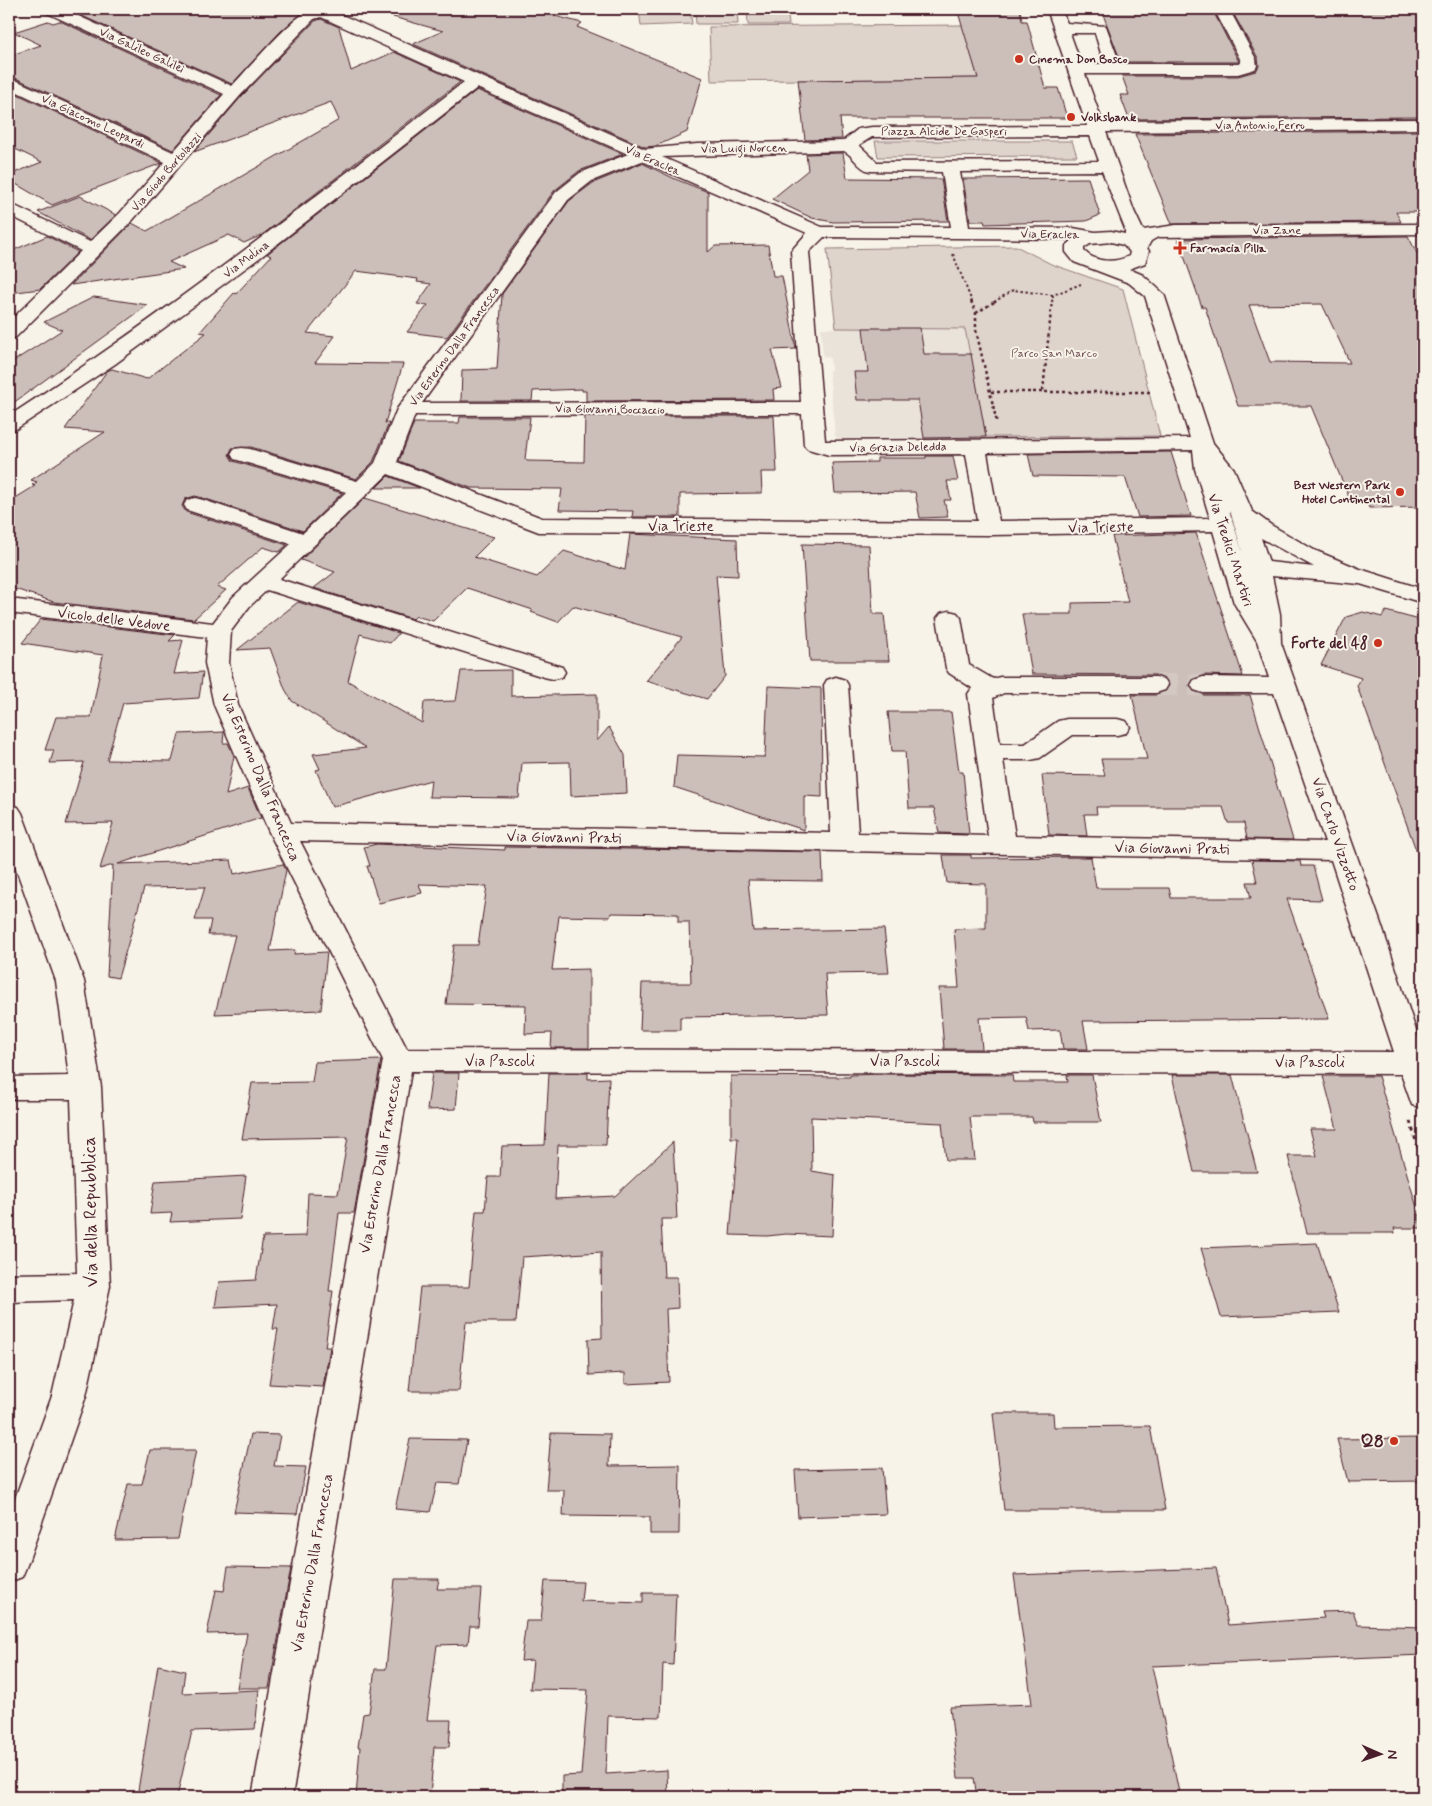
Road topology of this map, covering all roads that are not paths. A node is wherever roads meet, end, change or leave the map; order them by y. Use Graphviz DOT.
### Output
graph roads {
  1 [pos="50,9"];
  2 [pos="1054,9"];
  3 [pos="1222,9"];
  4 [pos="321,10"];
  5 [pos="1062,28"];
  6 [pos="1114,69"];
  7 [pos="1076,70"];
  8 [pos="475,81"];
  9 [pos="9,82"];
  10 [pos="234,93"];
  11 [pos="1423,124"];
  12 [pos="1097,128"];
  13 [pos="847,146"];
  14 [pos="642,155"];
  15 [pos="178,159"];
  16 [pos="950,166"];
  17 [pos="1111,166"];
  18 [pos="9,208"];
  19 [pos="1125,211"];
  20 [pos="1423,229"];
  21 [pos="819,232"];
  22 [pos="1007,234"];
  23 [pos="1097,236"];
  24 [pos="956,240"];
  25 [pos="95,249"];
  26 [pos="1137,250"];
  27 [pos="1075,252"];
  28 [pos="1104,266"];
  29 [pos="1154,294"];
  30 [pos="9,305"];
  31 [pos="30,311"];
  32 [pos="9,334"];
  33 [pos="812,408"];
  34 [pos="407,409"];
  35 [pos="9,426"];
  36 [pos="1203,444"];
  37 [pos="975,446"];
  38 [pos="242,454"];
  39 [pos="385,465"];
  40 [pos="361,489"];
  41 [pos="195,505"];
  42 [pos="1242,514"];
  43 [pos="1212,525"];
  44 [pos="989,528"];
  45 [pos="306,542"];
  46 [pos="1242,553"];
  47 [pos="1303,555"];
  48 [pos="1259,568"];
  49 [pos="1358,578"];
  50 [pos="264,582"];
  51 [pos="1423,596"];
  52 [pos="9,606"];
  53 [pos="949,618"];
  54 [pos="219,631"];
  55 [pos="1269,643"];
  56 [pos="553,672"];
  57 [pos="836,685"];
  58 [pos="1156,685"];
  59 [pos="1203,686"];
  60 [pos="1285,686"];
  61 [pos="991,689"];
  62 [pos="1118,728"];
  63 [pos="989,752"];
  64 [pos="9,813"];
  65 [pos="282,832"];
  66 [pos="845,842"];
  67 [pos="1003,845"];
  68 [pos="1342,851"];
  69 [pos="398,1060"];
  70 [pos="1412,1062"];
  71 [pos="86,1087"];
  72 [pos="9,1088"];
  73 [pos="1423,1098"];
  74 [pos="94,1286"];
  75 [pos="9,1288"];
  76 [pos="9,1565"];
  77 [pos="272,1797"];
  1 -- 10 [label="street, Via Galileo Galilei"];
  2 -- 5 [label="street"];
  3 -- 6 [label="street"];
  4 -- 8 [label="street, Via Eraclea"];
  4 -- 10 [label="street, Via Giodo Bortolazzi"];
  5 -- 6 [label="street"];
  5 -- 7 [label="street"];
  6 -- 7 [label="street"];
  7 -- 12 [label="street"];
  8 -- 14 [label="street, Via Eraclea"];
  8 -- 35 [label="street, Via Molina"];
  9 -- 15 [label="street, Via Giacomo Leopardi"];
  10 -- 15 [label="street, Via Giodo Bortolazzi"];
  11 -- 12 [label="street, Via Antonio Ferro"];
  12 -- 13 [label="street, Piazza Alcide De Gasperi"];
  12 -- 17 [label="street"];
  13 -- 14 [label="street, Via Luigi Norcen"];
  13 -- 16 [label="street"];
  14 -- 21 [label="street, Via Eraclea"];
  14 -- 34 [label="street, Via Esterino Dalla Francesca"];
  15 -- 25 [label="street, Via Giodo Bortolazzi"];
  16 -- 17 [label="street"];
  16 -- 24 [label="street"];
  17 -- 19 [label="street"];
  18 -- 25 [label="street"];
  19 -- 23 [label="street"];
  19 -- 26 [label="street"];
  20 -- 26 [label="street, Via Zane"];
  21 -- 24 [label="street, Via Eraclea"];
  21 -- 33 [label="street, Via Grazia Deledda"];
  22 -- 23 [label="street, Via Eraclea"];
  22 -- 24 [label="street, Via Eraclea"];
  22 -- 27 [label="street, Via Eraclea"];
  23 -- 26 [label="street, Via Eraclea"];
  23 -- 27 [label="street"];
  25 -- 31 [label="street, Via Giodo Bortolazzi"];
  26 -- 28 [label="street"];
  26 -- 29 [label="street, Via Tredici Martiri"];
  27 -- 28 [label="street, Via Eraclea"];
  28 -- 29 [label="street"];
  29 -- 36 [label="street, Via Tredici Martiri"];
  30 -- 31 [label="street"];
  31 -- 32 [label="street, Via Giodo Bortolazzi"];
  33 -- 34 [label="street, Via Giovanni Boccaccio"];
  33 -- 37 [label="street, Via Grazia Deledda"];
  34 -- 39 [label="street, Via Esterino Dalla Francesca"];
  36 -- 37 [label="street, Via Grazia Deledda"];
  36 -- 42 [label="street, Via Tredici Martiri"];
  36 -- 46 [label="street, Via Tredici Martiri"];
  37 -- 44 [label="street"];
  38 -- 40 [label="street"];
  39 -- 40 [label="street, Via Esterino Dalla Francesca"];
  39 -- 44 [label="street, Via Trieste"];
  40 -- 45 [label="street, Via Esterino Dalla Francesca"];
  41 -- 45 [label="street"];
  42 -- 46 [label="street, Via Tredici Martiri"];
  42 -- 47 [label="street"];
  43 -- 44 [label="street, Via Trieste"];
  45 -- 50 [label="street, Via Esterino Dalla Francesca"];
  46 -- 47 [label="street"];
  46 -- 48 [label="street, Via Tredici Martiri"];
  46 -- 55 [label="street, Via Tredici Martiri"];
  47 -- 49 [label="street"];
  48 -- 49 [label="street"];
  48 -- 55 [label="street, Via Carlo Vizzotto"];
  49 -- 51 [label="street"];
  50 -- 54 [label="street, Via Esterino Dalla Francesca"];
  50 -- 56 [label="street"];
  52 -- 54 [label="street, Vicolo delle Vedove"];
  53 -- 61 [label="street"];
  54 -- 65 [label="street, Via Esterino Dalla Francesca"];
  55 -- 60 [label="street, Via Carlo Vizzotto"];
  57 -- 66 [label="street"];
  58 -- 61 [label="street"];
  59 -- 60 [label="street"];
  60 -- 68 [label="street, Via Carlo Vizzotto"];
  61 -- 63 [label="street"];
  62 -- 63 [label="street"];
  63 -- 67 [label="street"];
  64 -- 71 [label="street, Via della Repubblica"];
  65 -- 66 [label="street, Via Giovanni Prati"];
  65 -- 69 [label="street, Via Esterino Dalla Francesca"];
  66 -- 67 [label="street, Via Giovanni Prati"];
  67 -- 68 [label="street, Via Giovanni Prati"];
  68 -- 70 [label="street, Via Carlo Vizzotto"];
  69 -- 70 [label="street, Via Pascoli"];
  69 -- 77 [label="street, Via Esterino Dalla Francesca"];
  70 -- 73 [label="street, Via Carlo Vizzotto"];
  71 -- 72 [label="street"];
  71 -- 74 [label="street, Via della Repubblica"];
  74 -- 75 [label="street"];
  74 -- 76 [label="street, Via della Repubblica"];
}
